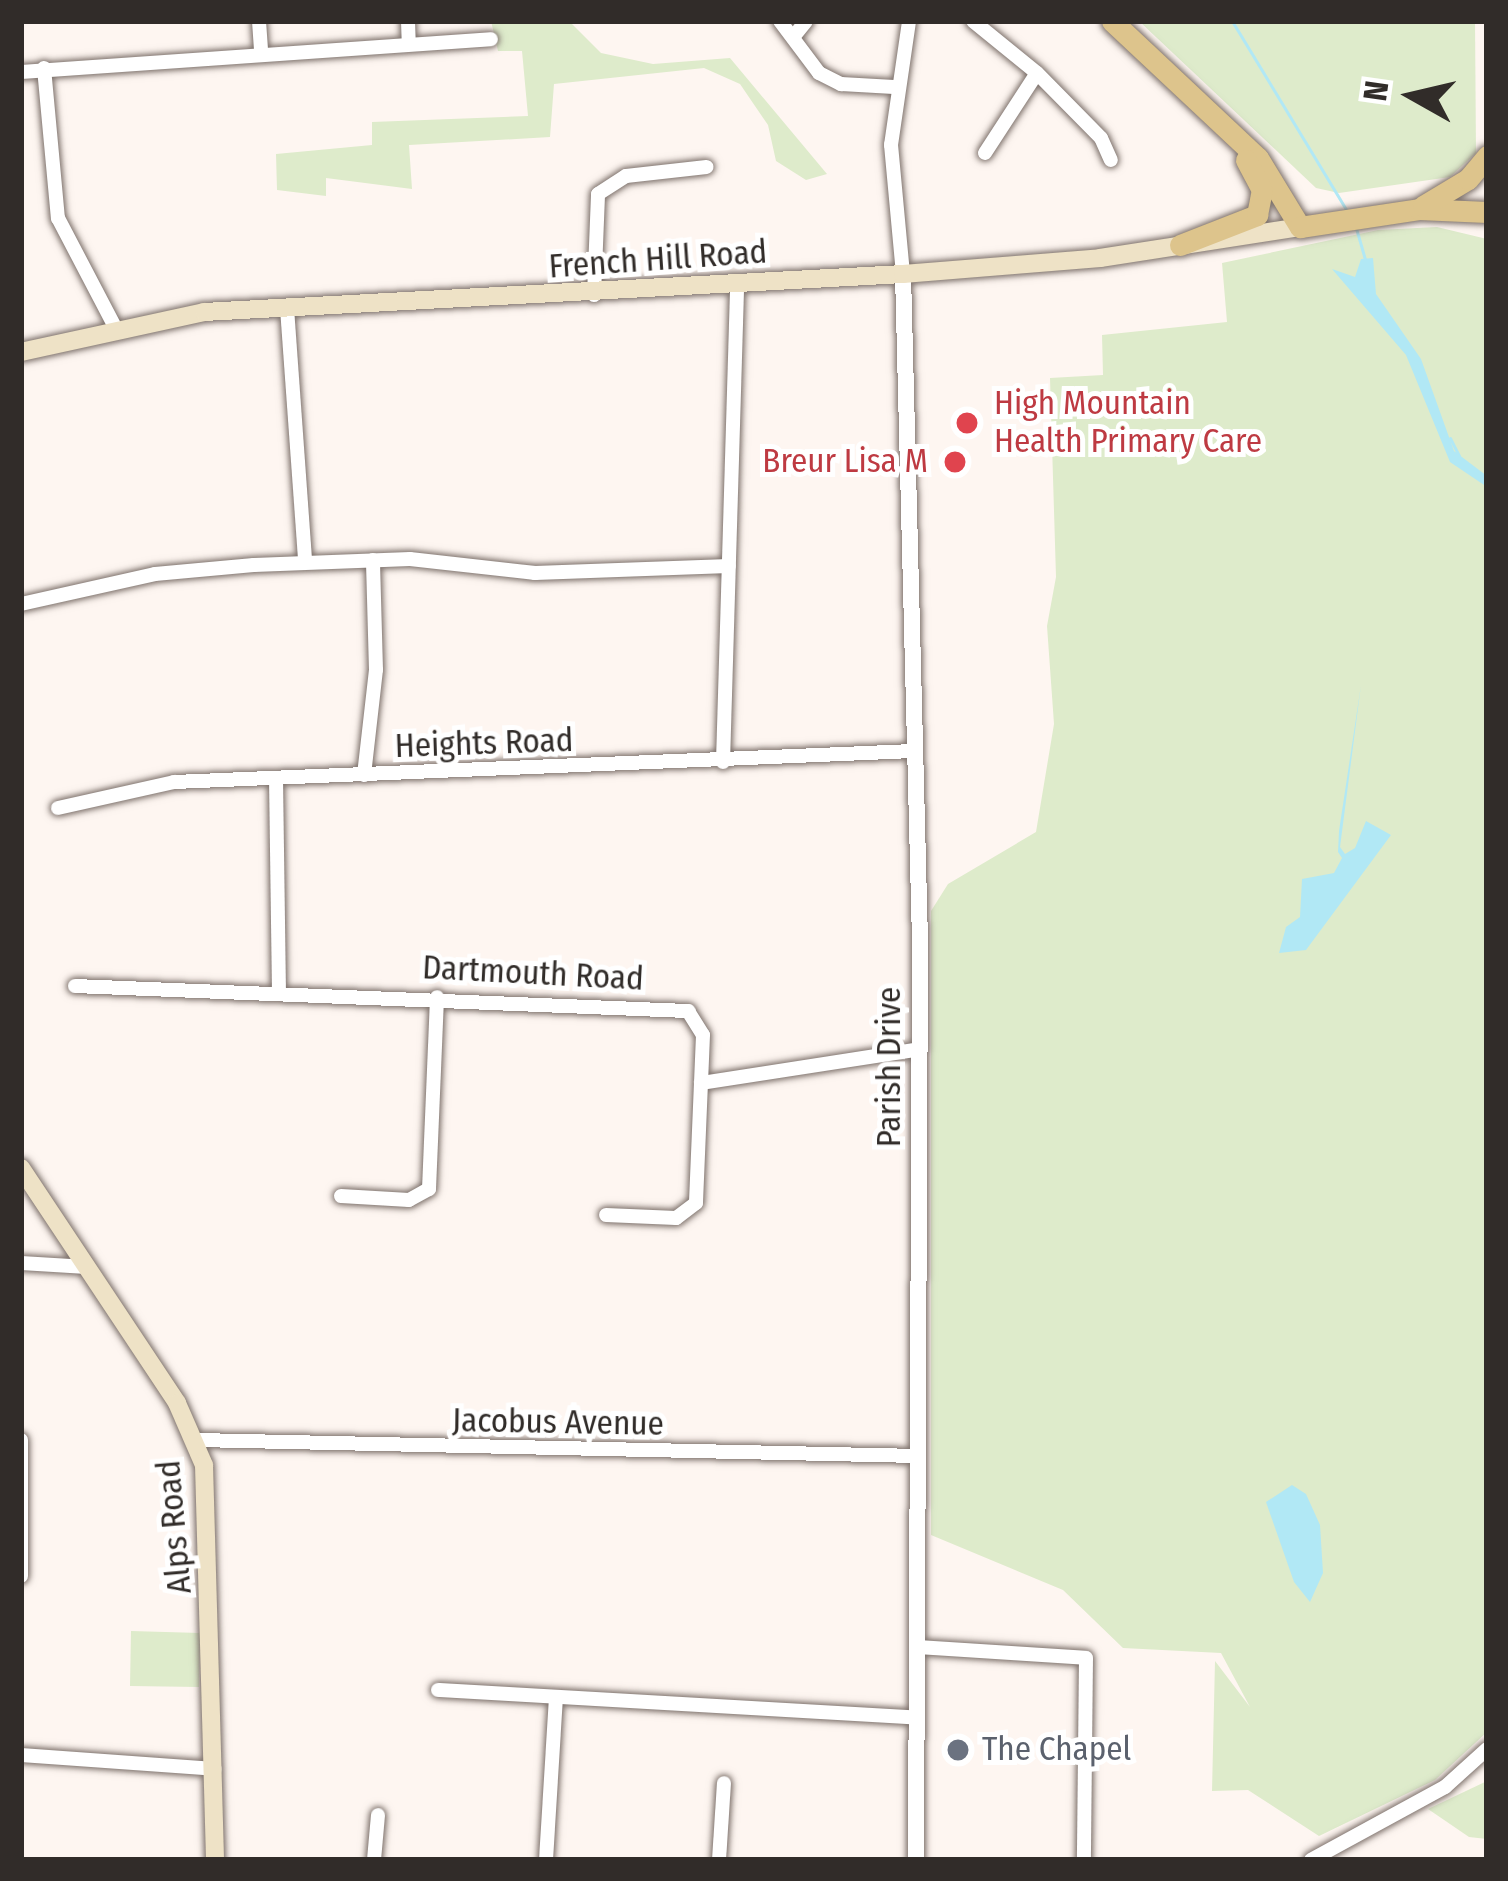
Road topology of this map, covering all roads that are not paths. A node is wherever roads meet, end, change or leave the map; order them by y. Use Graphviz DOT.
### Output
graph roads {
  1 [pos="259,21"];
  2 [pos="407,21"];
  3 [pos="780,21"];
  4 [pos="806,21"];
  5 [pos="909,21"];
  6 [pos="973,21"];
  7 [pos="1112,21"];
  8 [pos="794,36"];
  9 [pos="491,39"];
  10 [pos="409,44"];
  11 [pos="260,53"];
  12 [pos="44,68"];
  13 [pos="21,72"];
  14 [pos="1037,73"];
  15 [pos="894,87"];
  16 [pos="1201,103"];
  17 [pos="985,153"];
  18 [pos="1487,156"];
  19 [pos="1111,160"];
  20 [pos="706,167"];
  21 [pos="1416,209"];
  22 [pos="1487,212"];
  23 [pos="1300,226"];
  24 [pos="1180,244"];
  25 [pos="903,274"];
  26 [pos="737,284"];
  27 [pos="594,295"];
  28 [pos="287,308"];
  29 [pos="116,329"];
  30 [pos="21,352"];
  31 [pos="373,560"];
  32 [pos="305,562"];
  33 [pos="729,566"];
  34 [pos="21,604"];
  35 [pos="914,751"];
  36 [pos="723,762"];
  37 [pos="364,776"];
  38 [pos="276,778"];
  39 [pos="58,808"];
  40 [pos="75,986"];
  41 [pos="279,992"];
  42 [pos="437,997"];
  43 [pos="920,1049"];
  44 [pos="701,1083"];
  45 [pos="21,1168"];
  46 [pos="340,1196"];
  47 [pos="606,1215"];
  48 [pos="21,1262"];
  49 [pos="87,1267"];
  50 [pos="197,1439"];
  51 [pos="21,1440"];
  52 [pos="918,1456"];
  53 [pos="21,1576"];
  54 [pos="917,1647"];
  55 [pos="438,1690"];
  56 [pos="556,1697"];
  57 [pos="917,1718"];
  58 [pos="1487,1750"];
  59 [pos="21,1755"];
  60 [pos="214,1768"];
  61 [pos="724,1783"];
  62 [pos="378,1815"];
  63 [pos="215,1860"];
  64 [pos="374,1860"];
  65 [pos="546,1860"];
  66 [pos="719,1860"];
  67 [pos="916,1860"];
  68 [pos="1084,1860"];
  69 [pos="1312,1860"];
  1 -- 11 [label="street"];
  2 -- 10 [label="street"];
  3 -- 8 [label="street"];
  4 -- 8 [label="street"];
  5 -- 15 [label="street"];
  6 -- 14 [label="street"];
  7 -- 16 [label="main road"];
  8 -- 15 [label="street"];
  9 -- 10 [label="street"];
  10 -- 11 [label="street"];
  11 -- 12 [label="street"];
  12 -- 13 [label="street"];
  12 -- 29 [label="street"];
  14 -- 17 [label="street"];
  14 -- 19 [label="street"];
  15 -- 25 [label="street"];
  16 -- 23 [label="main road"];
  16 -- 24 [label="main road"];
  18 -- 21 [label="main road"];
  20 -- 27 [label="street"];
  21 -- 22 [label="main road"];
  21 -- 23 [label="main road"];
  23 -- 24 [label="main road, French Hill Road"];
  24 -- 25 [label="main road, French Hill Road"];
  25 -- 26 [label="main road, French Hill Road"];
  25 -- 35 [label="street, Parish Drive"];
  26 -- 27 [label="main road, French Hill Road"];
  26 -- 33 [label="street"];
  27 -- 28 [label="main road, French Hill Road"];
  28 -- 29 [label="main road, French Hill Road"];
  28 -- 32 [label="street"];
  29 -- 30 [label="main road, French Hill Road"];
  31 -- 32 [label="street"];
  31 -- 33 [label="street"];
  31 -- 37 [label="street"];
  32 -- 34 [label="street"];
  33 -- 36 [label="street"];
  35 -- 36 [label="street, Heights Road"];
  35 -- 43 [label="street, Parish Drive"];
  36 -- 37 [label="street, Heights Road"];
  37 -- 38 [label="street, Heights Road"];
  38 -- 39 [label="street, Heights Road"];
  38 -- 41 [label="street"];
  40 -- 41 [label="street, Dartmouth Road"];
  41 -- 42 [label="street, Dartmouth Road"];
  42 -- 44 [label="street, Dartmouth Road"];
  42 -- 46 [label="street"];
  43 -- 44 [label="street"];
  43 -- 52 [label="street, Parish Drive"];
  44 -- 47 [label="street, Dartmouth Road"];
  45 -- 49 [label="main road, Alps Road"];
  48 -- 49 [label="street"];
  49 -- 50 [label="main road, Alps Road"];
  50 -- 52 [label="street, Jacobus Avenue"];
  50 -- 60 [label="main road, Alps Road"];
  51 -- 53 [label="street"];
  52 -- 54 [label="street, Parish Drive"];
  54 -- 57 [label="street, Parish Drive"];
  54 -- 68 [label="street"];
  55 -- 56 [label="street"];
  56 -- 57 [label="street"];
  56 -- 65 [label="street"];
  57 -- 67 [label="street, Parish Drive"];
  58 -- 69 [label="street"];
  59 -- 60 [label="street"];
  60 -- 63 [label="main road, Alps Road"];
  61 -- 66 [label="street"];
  62 -- 64 [label="street"];
}
